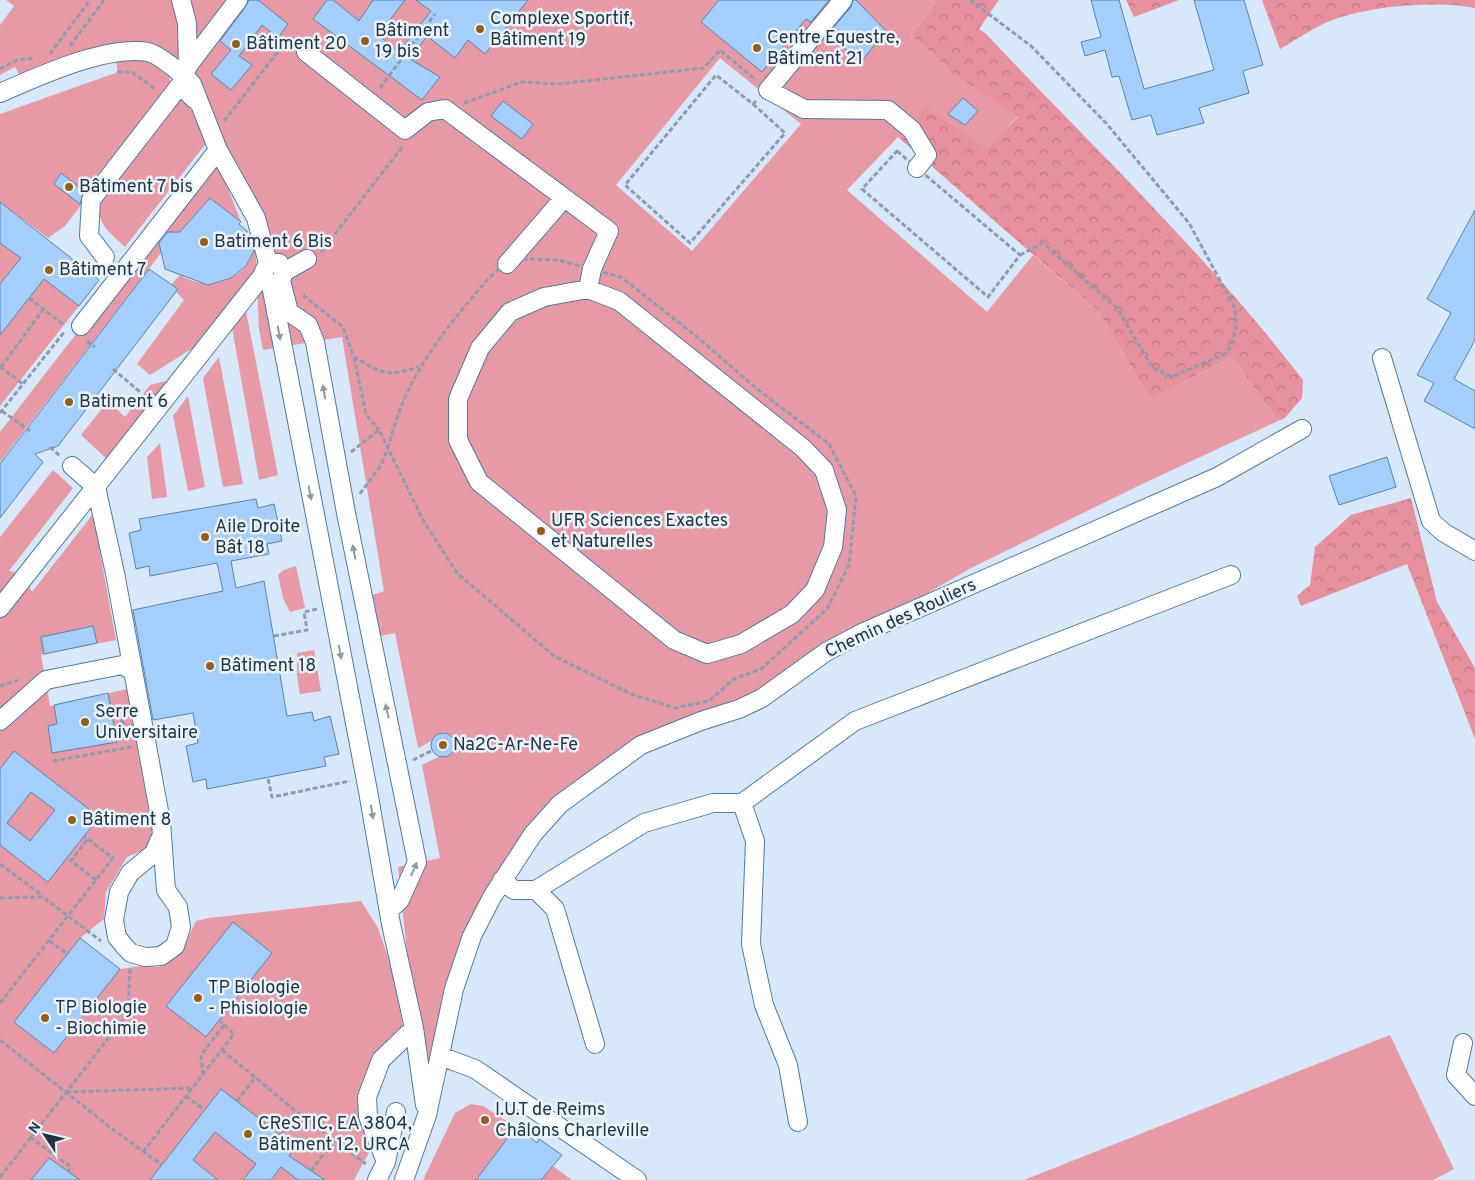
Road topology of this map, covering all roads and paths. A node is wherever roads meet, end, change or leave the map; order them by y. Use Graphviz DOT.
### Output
graph roads {
  1 [pos="90,0"];
  2 [pos="104,0"];
  3 [pos="181,0"];
  4 [pos="238,0"];
  5 [pos="843,0"];
  6 [pos="970,0"];
  7 [pos="435,14"];
  8 [pos="303,44"];
  9 [pos="40,58"];
  10 [pos="52,63"];
  11 [pos="0,69"];
  12 [pos="188,70"];
  13 [pos="111,71"];
  14 [pos="768,90"];
  15 [pos="0,93"];
  16 [pos="169,100"];
  17 [pos="198,103"];
  18 [pos="371,104"];
  19 [pos="753,104"];
  20 [pos="445,109"];
  21 [pos="412,124"];
  22 [pos="216,146"];
  23 [pos="917,168"];
  24 [pos="564,198"];
  25 [pos="1020,255"];
  26 [pos="314,256"];
  27 [pos="105,257"];
  28 [pos="507,264"];
  29 [pos="592,269"];
  30 [pos="273,275"];
  31 [pos="588,289"];
  32 [pos="300,292"];
  33 [pos="29,298"];
  34 [pos="43,310"];
  35 [pos="81,326"];
  36 [pos="354,357"];
  37 [pos="1382,358"];
  38 [pos="420,366"];
  39 [pos="0,367"];
  40 [pos="113,369"];
  41 [pos="23,384"];
  42 [pos="140,392"];
  43 [pos="1,412"];
  44 [pos="1302,429"];
  45 [pos="379,430"];
  46 [pos="30,431"];
  47 [pos="388,448"];
  48 [pos="336,462"];
  49 [pos="72,466"];
  50 [pos="96,487"];
  51 [pos="346,513"];
  52 [pos="1475,550"];
  53 [pos="1231,575"];
  54 [pos="0,608"];
  55 [pos="307,630"];
  56 [pos="274,636"];
  57 [pos="132,670"];
  58 [pos="110,710"];
  59 [pos="0,721"];
  60 [pos="145,744"];
  61 [pos="53,761"];
  62 [pos="268,778"];
  63 [pos="365,778"];
  64 [pos="742,803"];
  65 [pos="84,836"];
  66 [pos="160,839"];
  67 [pos="87,840"];
  68 [pos="0,864"];
  69 [pos="96,880"];
  70 [pos="502,880"];
  71 [pos="536,890"];
  72 [pos="43,897"];
  73 [pos="0,898"];
  74 [pos="389,910"];
  75 [pos="69,916"];
  76 [pos="49,940"];
  77 [pos="106,946"];
  78 [pos="131,953"];
  79 [pos="68,954"];
  80 [pos="0,1003"];
  81 [pos="220,1021"];
  82 [pos="224,1025"];
  83 [pos="414,1028"];
  84 [pos="0,1040"];
  85 [pos="595,1044"];
  86 [pos="1463,1044"];
  87 [pos="222,1050"];
  88 [pos="440,1056"];
  89 [pos="203,1075"];
  90 [pos="255,1078"];
  91 [pos="192,1088"];
  92 [pos="66,1092"];
  93 [pos="186,1096"];
  94 [pos="1475,1096"];
  95 [pos="237,1100"];
  96 [pos="204,1110"];
  97 [pos="396,1112"];
  98 [pos="298,1113"];
  99 [pos="427,1115"];
  100 [pos="798,1122"];
  101 [pos="281,1135"];
  102 [pos="30,1137"];
  103 [pos="334,1140"];
  104 [pos="143,1152"];
  105 [pos="162,1165"];
  106 [pos="311,1171"];
  107 [pos="68,1172"];
  108 [pos="381,1172"];
  109 [pos="0,1177"];
  110 [pos="404,1180"];
  111 [pos="637,1180"];
  1 -- 10 [label="path"];
  2 -- 10 [label="path"];
  3 -- 12 [label="street"];
  4 -- 12 [label="street"];
  5 -- 14 [label="street"];
  6 -- 25 [label="path"];
  7 -- 18 [label="path"];
  8 -- 18 [label="street"];
  8 -- 22 [label="path"];
  9 -- 11 [label="path"];
  10 -- 12 [label="street"];
  10 -- 15 [label="street"];
  12 -- 17 [label="street"];
  13 -- 16 [label="path"];
  14 -- 19 [label="path"];
  14 -- 20 [label="path"];
  14 -- 23 [label="street"];
  16 -- 17 [label="street"];
  16 -- 27 [label="street"];
  17 -- 22 [label="street"];
  18 -- 21 [label="street"];
  19 -- 19 [label="path"];
  20 -- 21 [label="street"];
  20 -- 24 [label="street"];
  21 -- 26 [label="path"];
  22 -- 30 [label="street"];
  22 -- 35 [label="street"];
  23 -- 25 [label="path"];
  23 -- 25 [label="path"];
  24 -- 28 [label="street"];
  24 -- 29 [label="street"];
  26 -- 30 [label="street"];
  28 -- 29 [label="path"];
  28 -- 38 [label="path"];
  29 -- 31 [label="street"];
  29 -- 47 [label="path"];
  48 -- 30 [label="street, one-way"];
  30 -- 50 [label="street"];
  30 -- 63 [label="street, one-way"];
  31 -- 31 [label="street"];
  32 -- 36 [label="path"];
  33 -- 34 [label="path"];
  34 -- 39 [label="path"];
  34 -- 41 [label="path"];
  36 -- 38 [label="path"];
  36 -- 45 [label="path"];
  37 -- 52 [label="street"];
  38 -- 47 [label="path"];
  39 -- 41 [label="path"];
  40 -- 42 [label="path"];
  41 -- 43 [label="path"];
  43 -- 46 [label="path"];
  44 -- 70 [label="street, Chemin des Rouliers"];
  45 -- 47 [label="path"];
  45 -- 48 [label="path"];
  47 -- 51 [label="path"];
  48 -- 51 [label="street"];
  49 -- 50 [label="street"];
  50 -- 54 [label="street"];
  50 -- 57 [label="street"];
  74 -- 51 [label="street, one-way"];
  53 -- 64 [label="street"];
  55 -- 56 [label="path"];
  57 -- 59 [label="street"];
  57 -- 60 [label="street"];
  58 -- 60 [label="path"];
  60 -- 61 [label="path"];
  60 -- 66 [label="street"];
  62 -- 63 [label="path"];
  63 -- 74 [label="street, one-way"];
  64 -- 71 [label="street"];
  64 -- 100 [label="street"];
  65 -- 67 [label="path"];
  66 -- 78 [label="street"];
  66 -- 78 [label="street"];
  67 -- 69 [label="path"];
  67 -- 69 [label="path"];
  68 -- 72 [label="path"];
  69 -- 75 [label="path"];
  70 -- 71 [label="street"];
  70 -- 88 [label="street, Chemin des Rouliers"];
  71 -- 85 [label="street"];
  72 -- 73 [label="path"];
  72 -- 75 [label="path"];
  74 -- 83 [label="street"];
  75 -- 76 [label="path"];
  75 -- 77 [label="path"];
  76 -- 79 [label="path"];
  76 -- 80 [label="path"];
  78 -- 92 [label="path"];
  81 -- 82 [label="path"];
  82 -- 87 [label="path"];
  82 -- 89 [label="path"];
  83 -- 99 [label="street"];
  83 -- 108 [label="street"];
  84 -- 92 [label="path"];
  86 -- 94 [label="street"];
  87 -- 89 [label="path"];
  87 -- 90 [label="path"];
  88 -- 99 [label="street, Chemin des Rouliers"];
  88 -- 111 [label="street"];
  89 -- 91 [label="path"];
  90 -- 95 [label="path"];
  90 -- 98 [label="path"];
  91 -- 92 [label="path"];
  91 -- 93 [label="path"];
  92 -- 102 [label="path"];
  92 -- 104 [label="path"];
  93 -- 96 [label="path"];
  93 -- 104 [label="path"];
  97 -- 108 [label="street"];
  98 -- 101 [label="path"];
  98 -- 103 [label="path"];
  99 -- 110 [label="street, Chemin des Rouliers"];
  102 -- 107 [label="path"];
  102 -- 109 [label="path"];
  103 -- 106 [label="path"];
  103 -- 108 [label="path"];
  104 -- 105 [label="path"];
}
